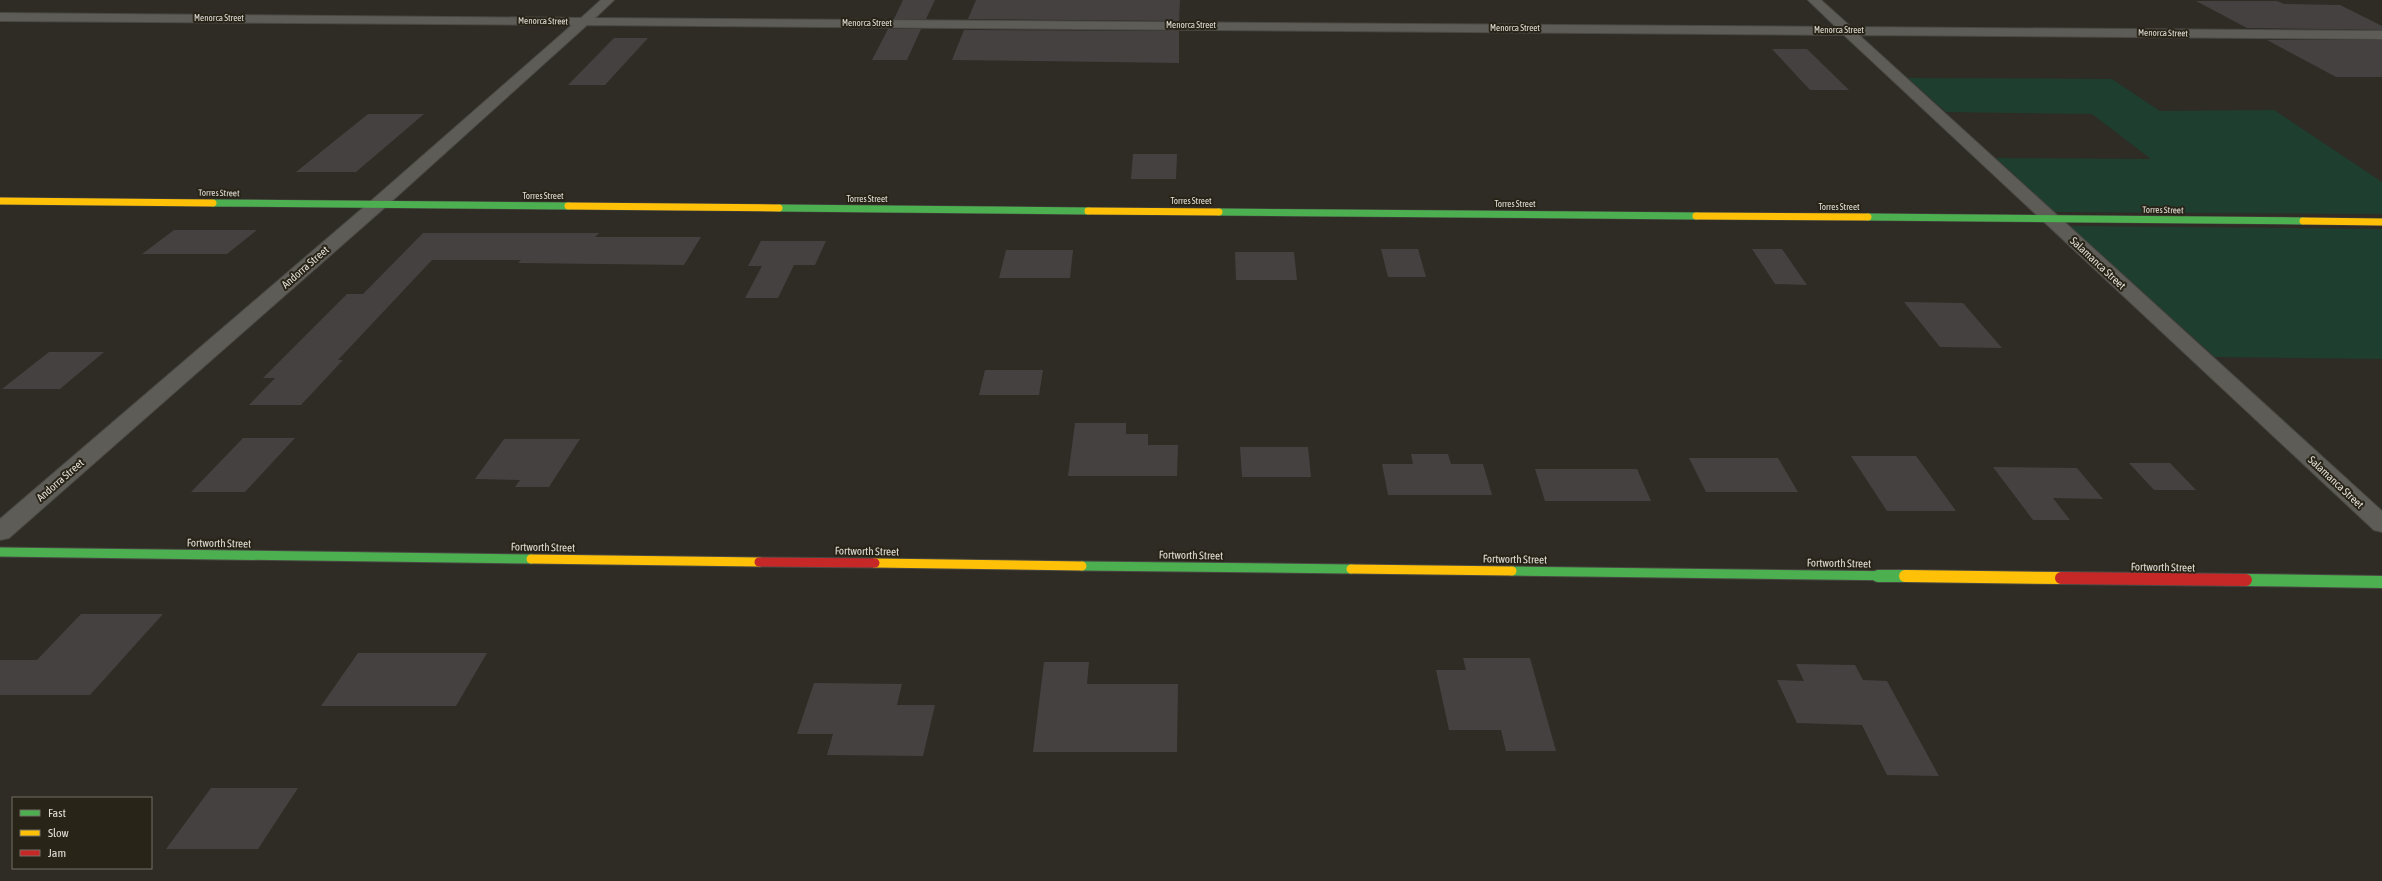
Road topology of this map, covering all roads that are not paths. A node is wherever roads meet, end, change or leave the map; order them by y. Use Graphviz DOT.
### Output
graph roads {
  1 [pos="608,0"];
  2 [pos="1814,0"];
  3 [pos="0,17"];
  4 [pos="583,21"];
  5 [pos="1846,30"];
  6 [pos="2382,35"];
  7 [pos="0,201"];
  8 [pos="377,205"];
  9 [pos="2050,218"];
  10 [pos="2382,222"];
  11 [pos="2382,524"];
  12 [pos="0,532"];
  13 [pos="0,552"];
  14 [pos="2382,582"];
  1 -- 4 [label="street, Andorra Street"];
  2 -- 5 [label="street, Salamanca Street"];
  3 -- 4 [label="street, Menorca Street"];
  4 -- 5 [label="street, Menorca Street"];
  4 -- 8 [label="street, Andorra Street"];
  5 -- 6 [label="street, Menorca Street"];
  5 -- 9 [label="street, Salamanca Street"];
  7 -- 8 [label="street, Torres Street"];
  8 -- 9 [label="street, Torres Street"];
  8 -- 12 [label="street, Andorra Street"];
  9 -- 10 [label="street, Torres Street"];
  9 -- 11 [label="street, Salamanca Street"];
  13 -- 14 [label="street, Fortworth Street"];
}
